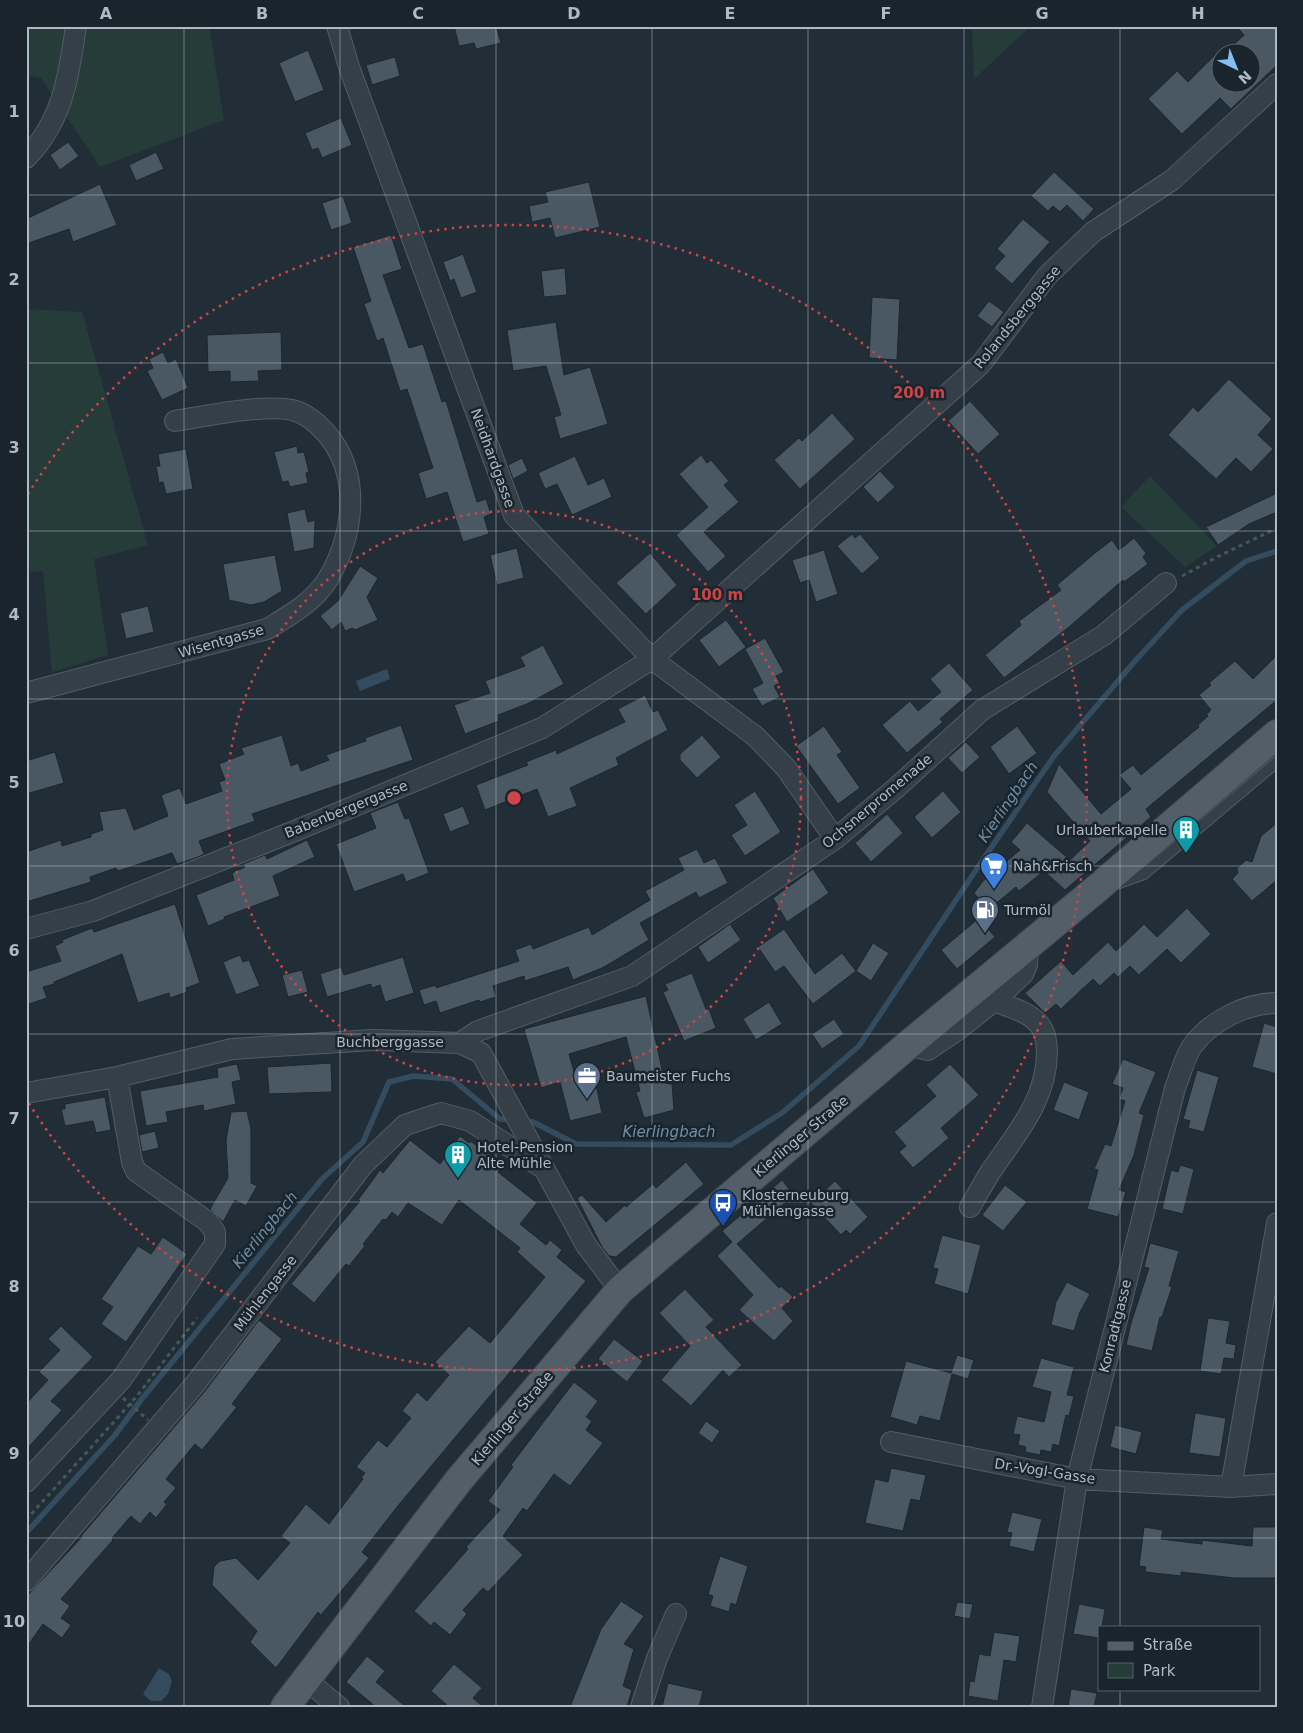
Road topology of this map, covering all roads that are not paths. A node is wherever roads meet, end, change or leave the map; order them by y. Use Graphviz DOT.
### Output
graph roads {
  1 [pos="76,26"];
  2 [pos="337,26"];
  3 [pos="1277,84"];
  4 [pos="26,158"];
  5 [pos="175,421"];
  6 [pos="1166,583"];
  7 [pos="652,659"];
  8 [pos="26,694"];
  9 [pos="1277,734"];
  10 [pos="1277,762"];
  11 [pos="835,839"];
  12 [pos="1094,891"];
  13 [pos="26,929"];
  14 [pos="1028,945"];
  15 [pos="994,1001"];
  16 [pos="1277,1003"];
  17 [pos="460,1043"];
  18 [pos="908,1045"];
  19 [pos="116,1077"];
  20 [pos="26,1093"];
  21 [pos="543,1168"];
  22 [pos="970,1207"];
  23 [pos="1277,1223"];
  24 [pos="620,1290"];
  25 [pos="891,1442"];
  26 [pos="1077,1479"];
  27 [pos="26,1482"];
  28 [pos="1277,1484"];
  29 [pos="1231,1487"];
  30 [pos="26,1581"];
  31 [pos="676,1614"];
  32 [pos="305,1679"];
  33 [pos="285,1707"];
  34 [pos="339,1707"];
  35 [pos="641,1707"];
  36 [pos="1042,1707"];
  1 -- 4 [label="street"];
  2 -- 7 [label="street, Neidhardgasse"];
  3 -- 7 [label="street, Rolandsberggasse"];
  5 -- 8 [label="street, Wisentgasse"];
  6 -- 11 [label="street, Ochsnerpromenade"];
  7 -- 11 [label="street, Neidhardgasse"];
  7 -- 13 [label="street, Babenbergergasse"];
  9 -- 12 [label="main road, Kierlinger Straße"];
  10 -- 12 [label="lane"];
  11 -- 17 [label="street, Ochsnerpromenade"];
  12 -- 14 [label="main road, Kierlinger Straße"];
  14 -- 15 [label="street"];
  14 -- 18 [label="main road, Kierlinger Straße"];
  15 -- 18 [label="street"];
  15 -- 22 [label="street"];
  16 -- 26 [label="street, Konradtgasse"];
  17 -- 19 [label="street, Buchberggasse"];
  17 -- 21 [label="street, Buchberggasse"];
  18 -- 24 [label="main road, Kierlinger Straße"];
  19 -- 20 [label="street, Buchberggasse"];
  19 -- 27 [label="street"];
  21 -- 24 [label="street, Buchberggasse"];
  21 -- 30 [label="street, Mühlengasse"];
  23 -- 29 [label="street"];
  24 -- 32 [label="main road, Kierlinger Straße"];
  25 -- 26 [label="street, Dr.-Vogl-Gasse"];
  26 -- 29 [label="street, Dr.-Vogl-Gasse"];
  26 -- 36 [label="street, Konradtgasse"];
  28 -- 29 [label="street, Dr.-Vogl-Gasse"];
  31 -- 35 [label="street"];
  32 -- 33 [label="main road, Kierlinger Straße"];
  32 -- 34 [label="street"];
}
